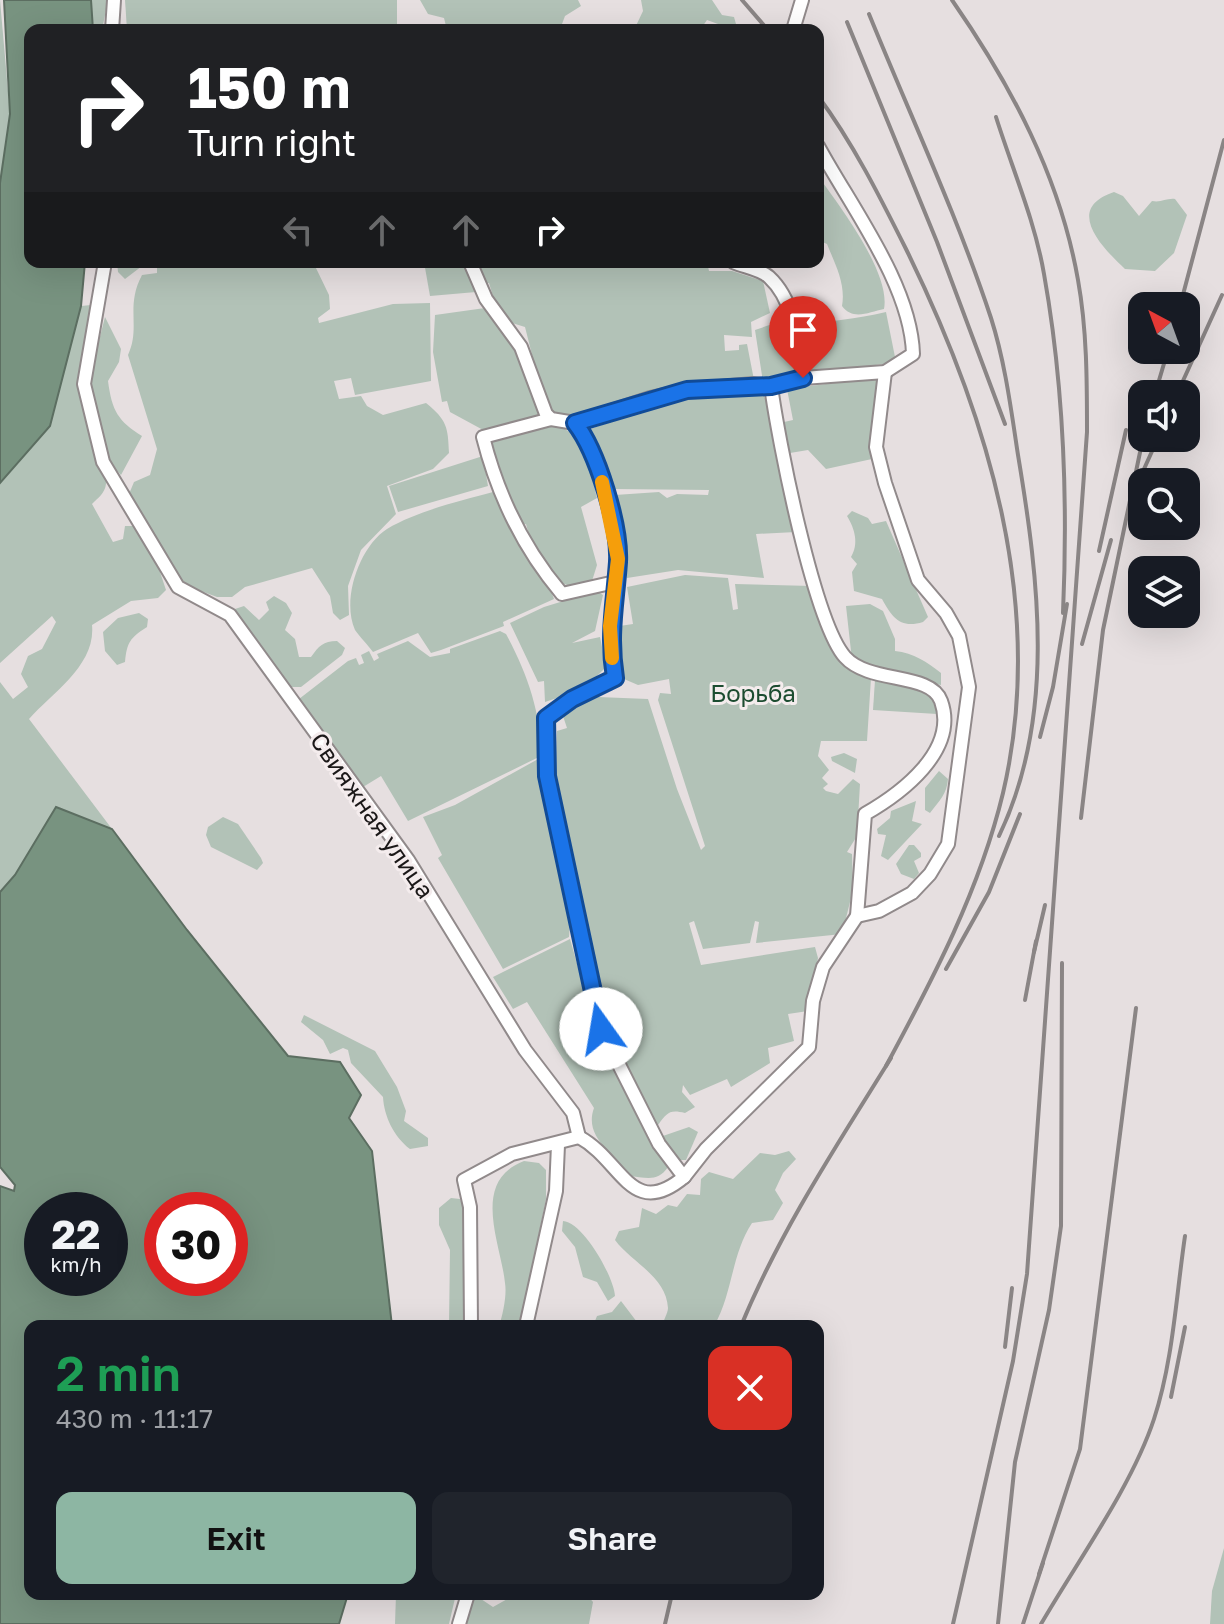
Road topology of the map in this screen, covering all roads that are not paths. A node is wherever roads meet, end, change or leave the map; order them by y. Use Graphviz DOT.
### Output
graph roads {
  1 [pos="114,0"];
  2 [pos="802,0"];
  3 [pos="112,24"];
  4 [pos="795,24"];
  5 [pos="824,157"];
  6 [pos="104,268"];
  7 [pos="473,268"];
  8 [pos="749,268"];
  9 [pos="885,372"];
  10 [pos="803,378"];
  11 [pos="771,386"];
  12 [pos="551,419"];
  13 [pos="575,423"];
  14 [pos="615,582"];
  15 [pos="857,916"];
  16 [pos="579,1137"];
  17 [pos="558,1145"];
  18 [pos="684,1177"];
  19 [pos="471,1320"];
  20 [pos="527,1320"];
  21 [pos="466,1600"];
  22 [pos="459,1624"];
  1 -- 3 [label="street"];
  2 -- 4 [label="street"];
  5 -- 9 [label="street"];
  6 -- 16 [label="street, Свияжная улица"];
  7 -- 12 [label="street"];
  8 -- 10 [label="street"];
  9 -- 10 [label="street"];
  9 -- 15 [label="street"];
  10 -- 11 [label="street"];
  11 -- 13 [label="street"];
  11 -- 15 [label="street"];
  12 -- 13 [label="street"];
  12 -- 14 [label="street"];
  13 -- 14 [label="street"];
  14 -- 18 [label="street"];
  15 -- 18 [label="street"];
  16 -- 17 [label="street"];
  16 -- 18 [label="street"];
  17 -- 19 [label="street"];
  17 -- 20 [label="street"];
  21 -- 22 [label="street"];
}
